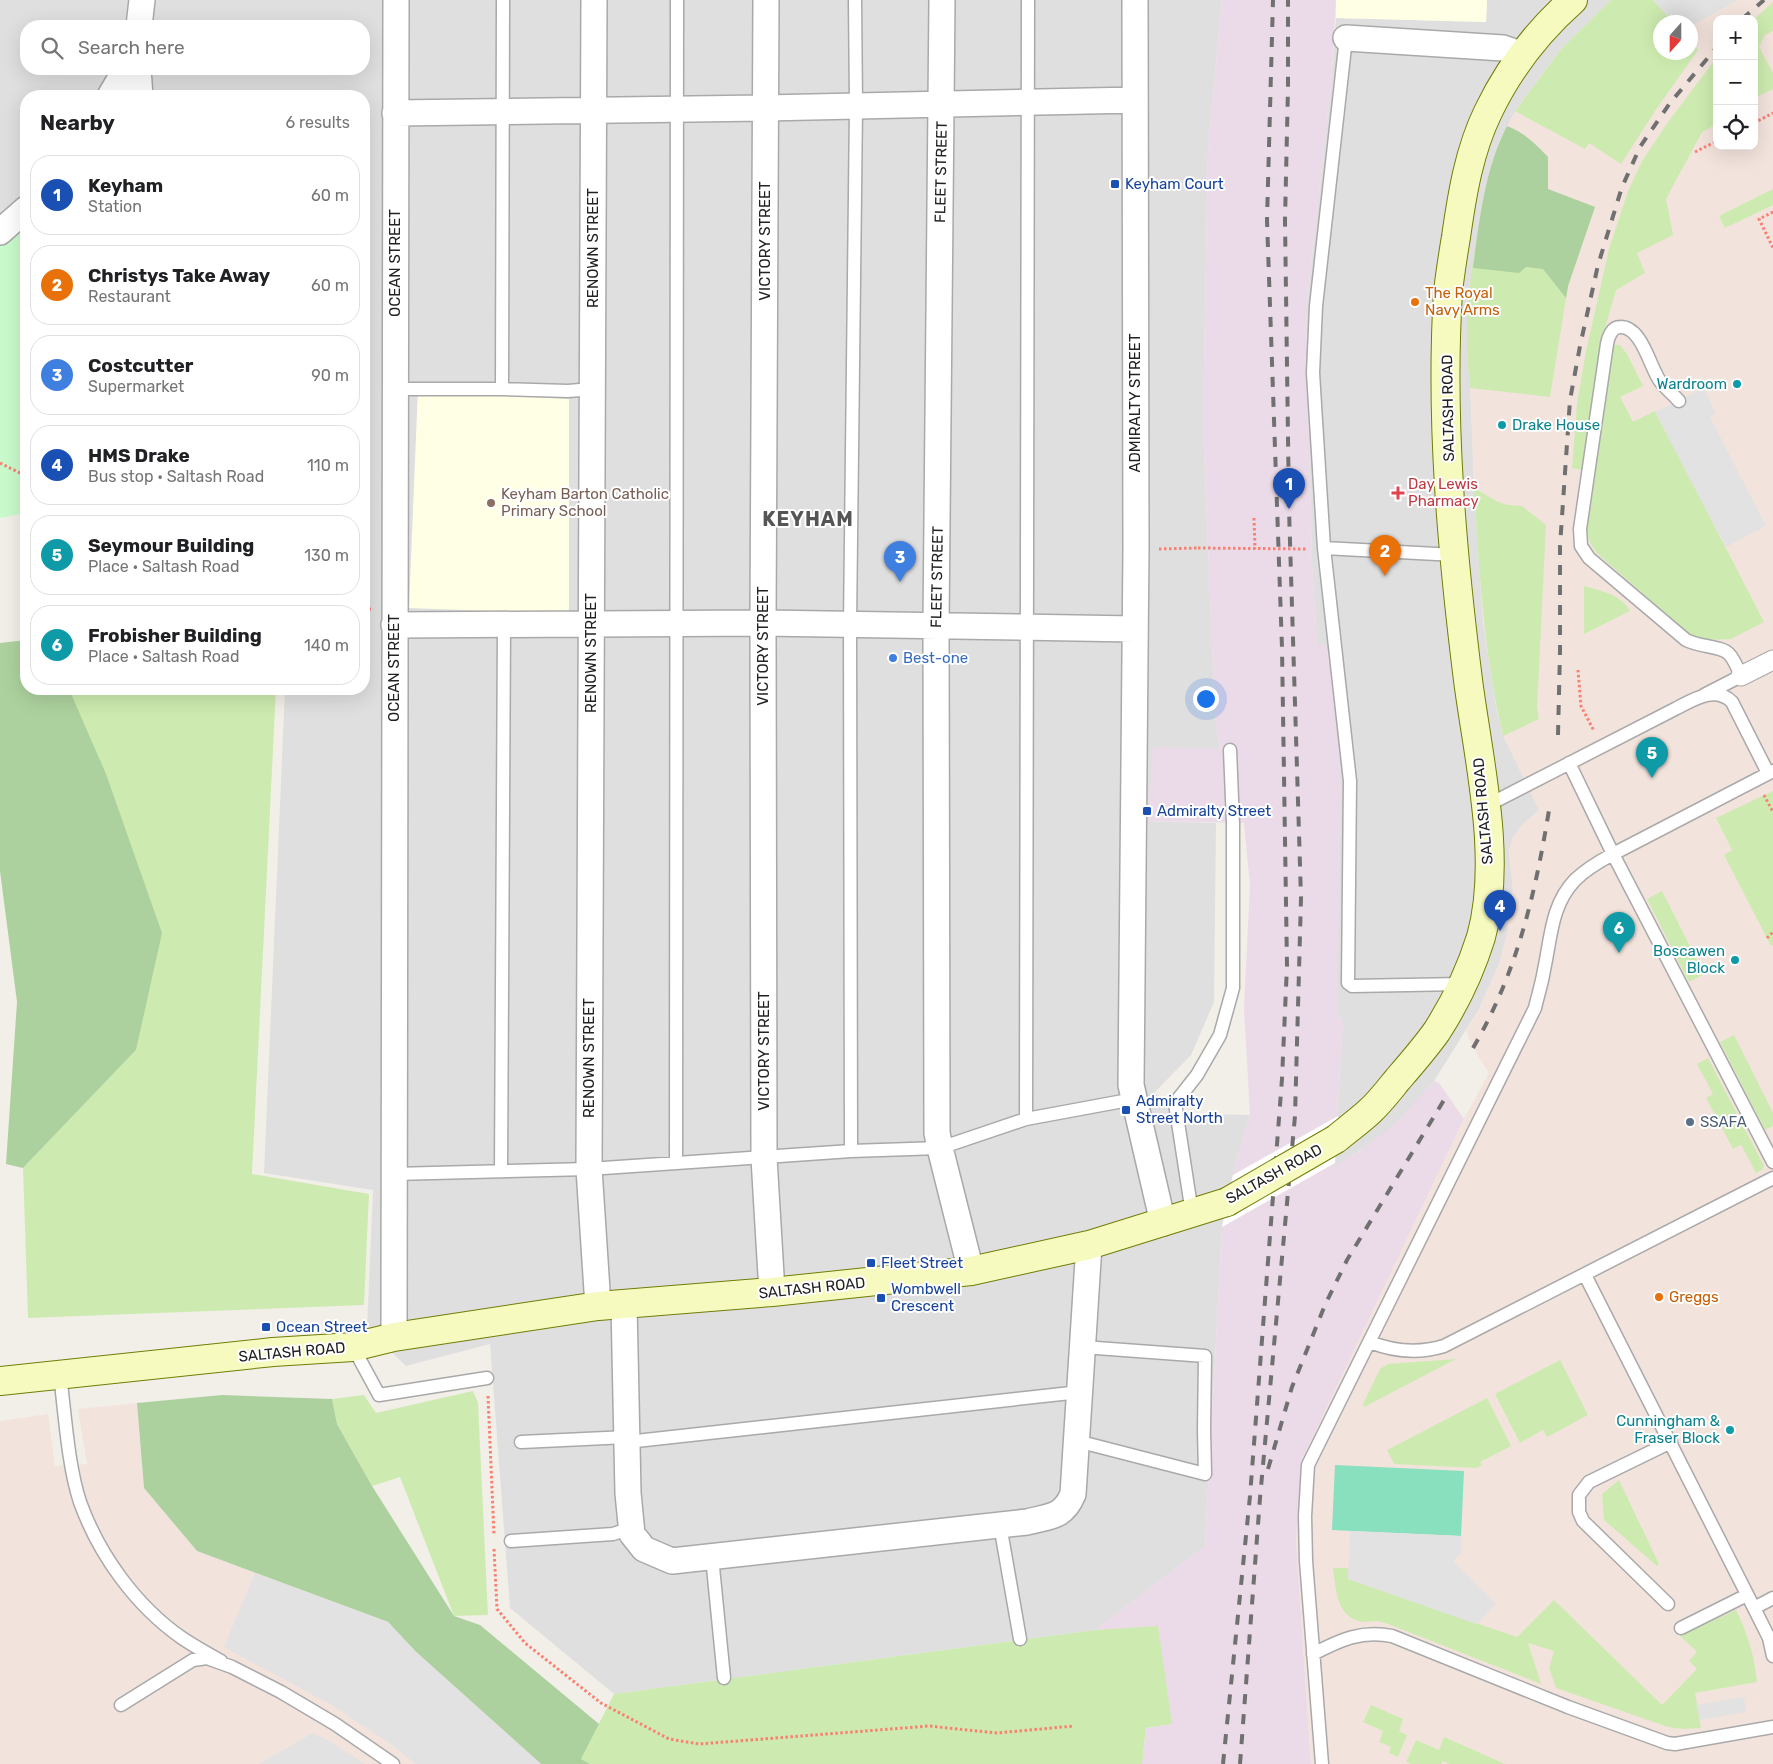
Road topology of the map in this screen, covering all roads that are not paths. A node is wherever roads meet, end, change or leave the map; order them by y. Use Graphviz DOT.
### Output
graph roads {
  1 [pos="142,0"];
  2 [pos="396,0"];
  3 [pos="503,0"];
  4 [pos="594,0"];
  5 [pos="676,0"];
  6 [pos="766,0"];
  7 [pos="855,0"];
  8 [pos="942,0"];
  9 [pos="1028,0"];
  10 [pos="1135,0"];
  11 [pos="1573,0"];
  12 [pos="140,20"];
  13 [pos="1346,38"];
  14 [pos="1523,55"];
  15 [pos="122,75"];
  16 [pos="138,75"];
  17 [pos="114,90"];
  18 [pos="140,90"];
  19 [pos="1135,100"];
  20 [pos="1027,102"];
  21 [pos="942,104"];
  22 [pos="856,106"];
  23 [pos="766,108"];
  24 [pos="676,109"];
  25 [pos="594,110"];
  26 [pos="502,112"];
  27 [pos="396,113"];
  28 [pos="20,214"];
  29 [pos="0,232"];
  30 [pos="395,389"];
  31 [pos="502,389"];
  32 [pos="592,389"];
  33 [pos="1679,401"];
  34 [pos="1324,548"];
  35 [pos="1455,554"];
  36 [pos="763,623"];
  37 [pos="591,624"];
  38 [pos="676,624"];
  39 [pos="394,625"];
  40 [pos="504,625"];
  41 [pos="850,625"];
  42 [pos="936,626"];
  43 [pos="1027,627"];
  44 [pos="1135,629"];
  45 [pos="1773,660"];
  46 [pos="1741,676"];
  47 [pos="1704,695"];
  48 [pos="1230,750"];
  49 [pos="1569,763"];
  50 [pos="1770,772"];
  51 [pos="1486,806"];
  52 [pos="1613,854"];
  53 [pos="1462,984"];
  54 [pos="1134,1099"];
  55 [pos="1026,1119"];
  56 [pos="940,1148"];
  57 [pos="851,1151"];
  58 [pos="764,1158"];
  59 [pos="676,1162"];
  60 [pos="1773,1162"];
  61 [pos="589,1168"];
  62 [pos="500,1171"];
  63 [pos="394,1174"];
  64 [pos="1773,1178"];
  65 [pos="1192,1213"];
  66 [pos="1163,1223"];
  67 [pos="1089,1245"];
  68 [pos="971,1271"];
  69 [pos="1585,1275"];
  70 [pos="772,1292"];
  71 [pos="611,1305"];
  72 [pos="394,1337"];
  73 [pos="1370,1342"];
  74 [pos="353,1347"];
  75 [pos="1083,1347"];
  76 [pos="60,1375"];
  77 [pos="487,1378"];
  78 [pos="0,1381"];
  79 [pos="1080,1392"];
  80 [pos="627,1440"];
  81 [pos="1077,1441"];
  82 [pos="520,1442"];
  83 [pos="1671,1442"];
  84 [pos="1000,1525"];
  85 [pos="631,1528"];
  86 [pos="511,1541"];
  87 [pos="712,1557"];
  88 [pos="1747,1595"];
  89 [pos="1773,1598"];
  90 [pos="1668,1604"];
  91 [pos="1754,1608"];
  92 [pos="1681,1628"];
  93 [pos="1020,1639"];
  94 [pos="1313,1654"];
  95 [pos="1773,1656"];
  96 [pos="221,1662"];
  97 [pos="724,1678"];
  98 [pos="121,1705"];
  99 [pos="1773,1727"];
  100 [pos="393,1764"];
  101 [pos="1322,1764"];
  1 -- 12 [label="street"];
  2 -- 27 [label="street, OCEAN STREET"];
  3 -- 26 [label="lane"];
  4 -- 25 [label="street, RENOWN STREET"];
  5 -- 24 [label="lane"];
  6 -- 23 [label="street, VICTORY STREET"];
  7 -- 22 [label="lane"];
  8 -- 21 [label="street, FLEET STREET"];
  9 -- 20 [label="lane"];
  10 -- 19 [label="street, ADMIRALTY STREET"];
  11 -- 14 [label="main road, SALTASH ROAD"];
  13 -- 14 [label="street"];
  13 -- 34 [label="lane"];
  14 -- 35 [label="main road, SALTASH ROAD"];
  15 -- 17 [label="street"];
  16 -- 18 [label="street"];
  19 -- 20 [label="street"];
  19 -- 44 [label="street, ADMIRALTY STREET"];
  20 -- 21 [label="street"];
  20 -- 43 [label="lane"];
  21 -- 22 [label="street"];
  21 -- 42 [label="street, FLEET STREET"];
  22 -- 23 [label="street"];
  22 -- 41 [label="lane"];
  23 -- 24 [label="street"];
  23 -- 36 [label="street, VICTORY STREET"];
  24 -- 25 [label="street"];
  24 -- 38 [label="lane"];
  25 -- 26 [label="street"];
  25 -- 32 [label="street, RENOWN STREET"];
  26 -- 27 [label="street"];
  26 -- 31 [label="lane"];
  27 -- 30 [label="street, OCEAN STREET"];
  28 -- 29 [label="street"];
  30 -- 31 [label="lane"];
  30 -- 39 [label="street, OCEAN STREET"];
  31 -- 32 [label="lane"];
  32 -- 37 [label="street, RENOWN STREET"];
  33 -- 46 [label="lane"];
  34 -- 35 [label="lane"];
  34 -- 53 [label="lane"];
  35 -- 51 [label="main road, SALTASH ROAD"];
  36 -- 38 [label="street"];
  36 -- 41 [label="street"];
  36 -- 58 [label="street, VICTORY STREET"];
  37 -- 38 [label="street"];
  37 -- 40 [label="street"];
  37 -- 61 [label="street, RENOWN STREET"];
  38 -- 59 [label="lane"];
  39 -- 40 [label="street"];
  39 -- 63 [label="street, OCEAN STREET"];
  40 -- 62 [label="lane"];
  41 -- 42 [label="street"];
  41 -- 57 [label="lane"];
  42 -- 43 [label="street"];
  42 -- 56 [label="street, FLEET STREET"];
  43 -- 44 [label="street"];
  43 -- 55 [label="lane"];
  44 -- 54 [label="street, ADMIRALTY STREET"];
  45 -- 46 [label="street"];
  46 -- 47 [label="lane"];
  47 -- 49 [label="lane"];
  47 -- 50 [label="lane"];
  48 -- 65 [label="lane"];
  49 -- 51 [label="lane"];
  49 -- 52 [label="lane"];
  50 -- 52 [label="lane"];
  51 -- 53 [label="main road, SALTASH ROAD"];
  52 -- 60 [label="lane"];
  52 -- 73 [label="lane"];
  53 -- 65 [label="main road, SALTASH ROAD, bridge"];
  54 -- 55 [label="lane"];
  54 -- 66 [label="street, ADMIRALTY STREET"];
  55 -- 56 [label="lane"];
  56 -- 57 [label="lane"];
  56 -- 68 [label="street, FLEET STREET"];
  57 -- 58 [label="lane"];
  58 -- 59 [label="lane"];
  58 -- 70 [label="street, VICTORY STREET"];
  59 -- 61 [label="lane"];
  61 -- 62 [label="lane"];
  61 -- 71 [label="street, RENOWN STREET"];
  62 -- 63 [label="lane"];
  63 -- 72 [label="street, OCEAN STREET"];
  64 -- 69 [label="lane"];
  65 -- 66 [label="main road, SALTASH ROAD"];
  66 -- 67 [label="main road, SALTASH ROAD"];
  67 -- 68 [label="main road, SALTASH ROAD"];
  67 -- 75 [label="street"];
  68 -- 70 [label="main road, SALTASH ROAD"];
  69 -- 73 [label="lane"];
  69 -- 83 [label="lane"];
  70 -- 71 [label="main road, SALTASH ROAD"];
  71 -- 72 [label="main road, SALTASH ROAD"];
  71 -- 80 [label="street"];
  72 -- 74 [label="main road, SALTASH ROAD"];
  73 -- 94 [label="lane"];
  74 -- 76 [label="main road, SALTASH ROAD"];
  74 -- 77 [label="lane"];
  75 -- 79 [label="street"];
  75 -- 81 [label="lane"];
  76 -- 78 [label="main road, SALTASH ROAD"];
  76 -- 96 [label="lane"];
  79 -- 80 [label="lane"];
  79 -- 81 [label="street"];
  80 -- 82 [label="lane"];
  80 -- 85 [label="street"];
  81 -- 84 [label="street"];
  83 -- 88 [label="lane"];
  83 -- 90 [label="lane"];
  84 -- 87 [label="street"];
  84 -- 93 [label="lane"];
  85 -- 86 [label="lane"];
  85 -- 87 [label="street"];
  87 -- 97 [label="lane"];
  88 -- 91 [label="lane"];
  88 -- 92 [label="lane"];
  89 -- 91 [label="lane"];
  91 -- 95 [label="lane"];
  94 -- 99 [label="lane"];
  94 -- 101 [label="lane"];
  96 -- 98 [label="lane"];
  96 -- 100 [label="lane"];
}
